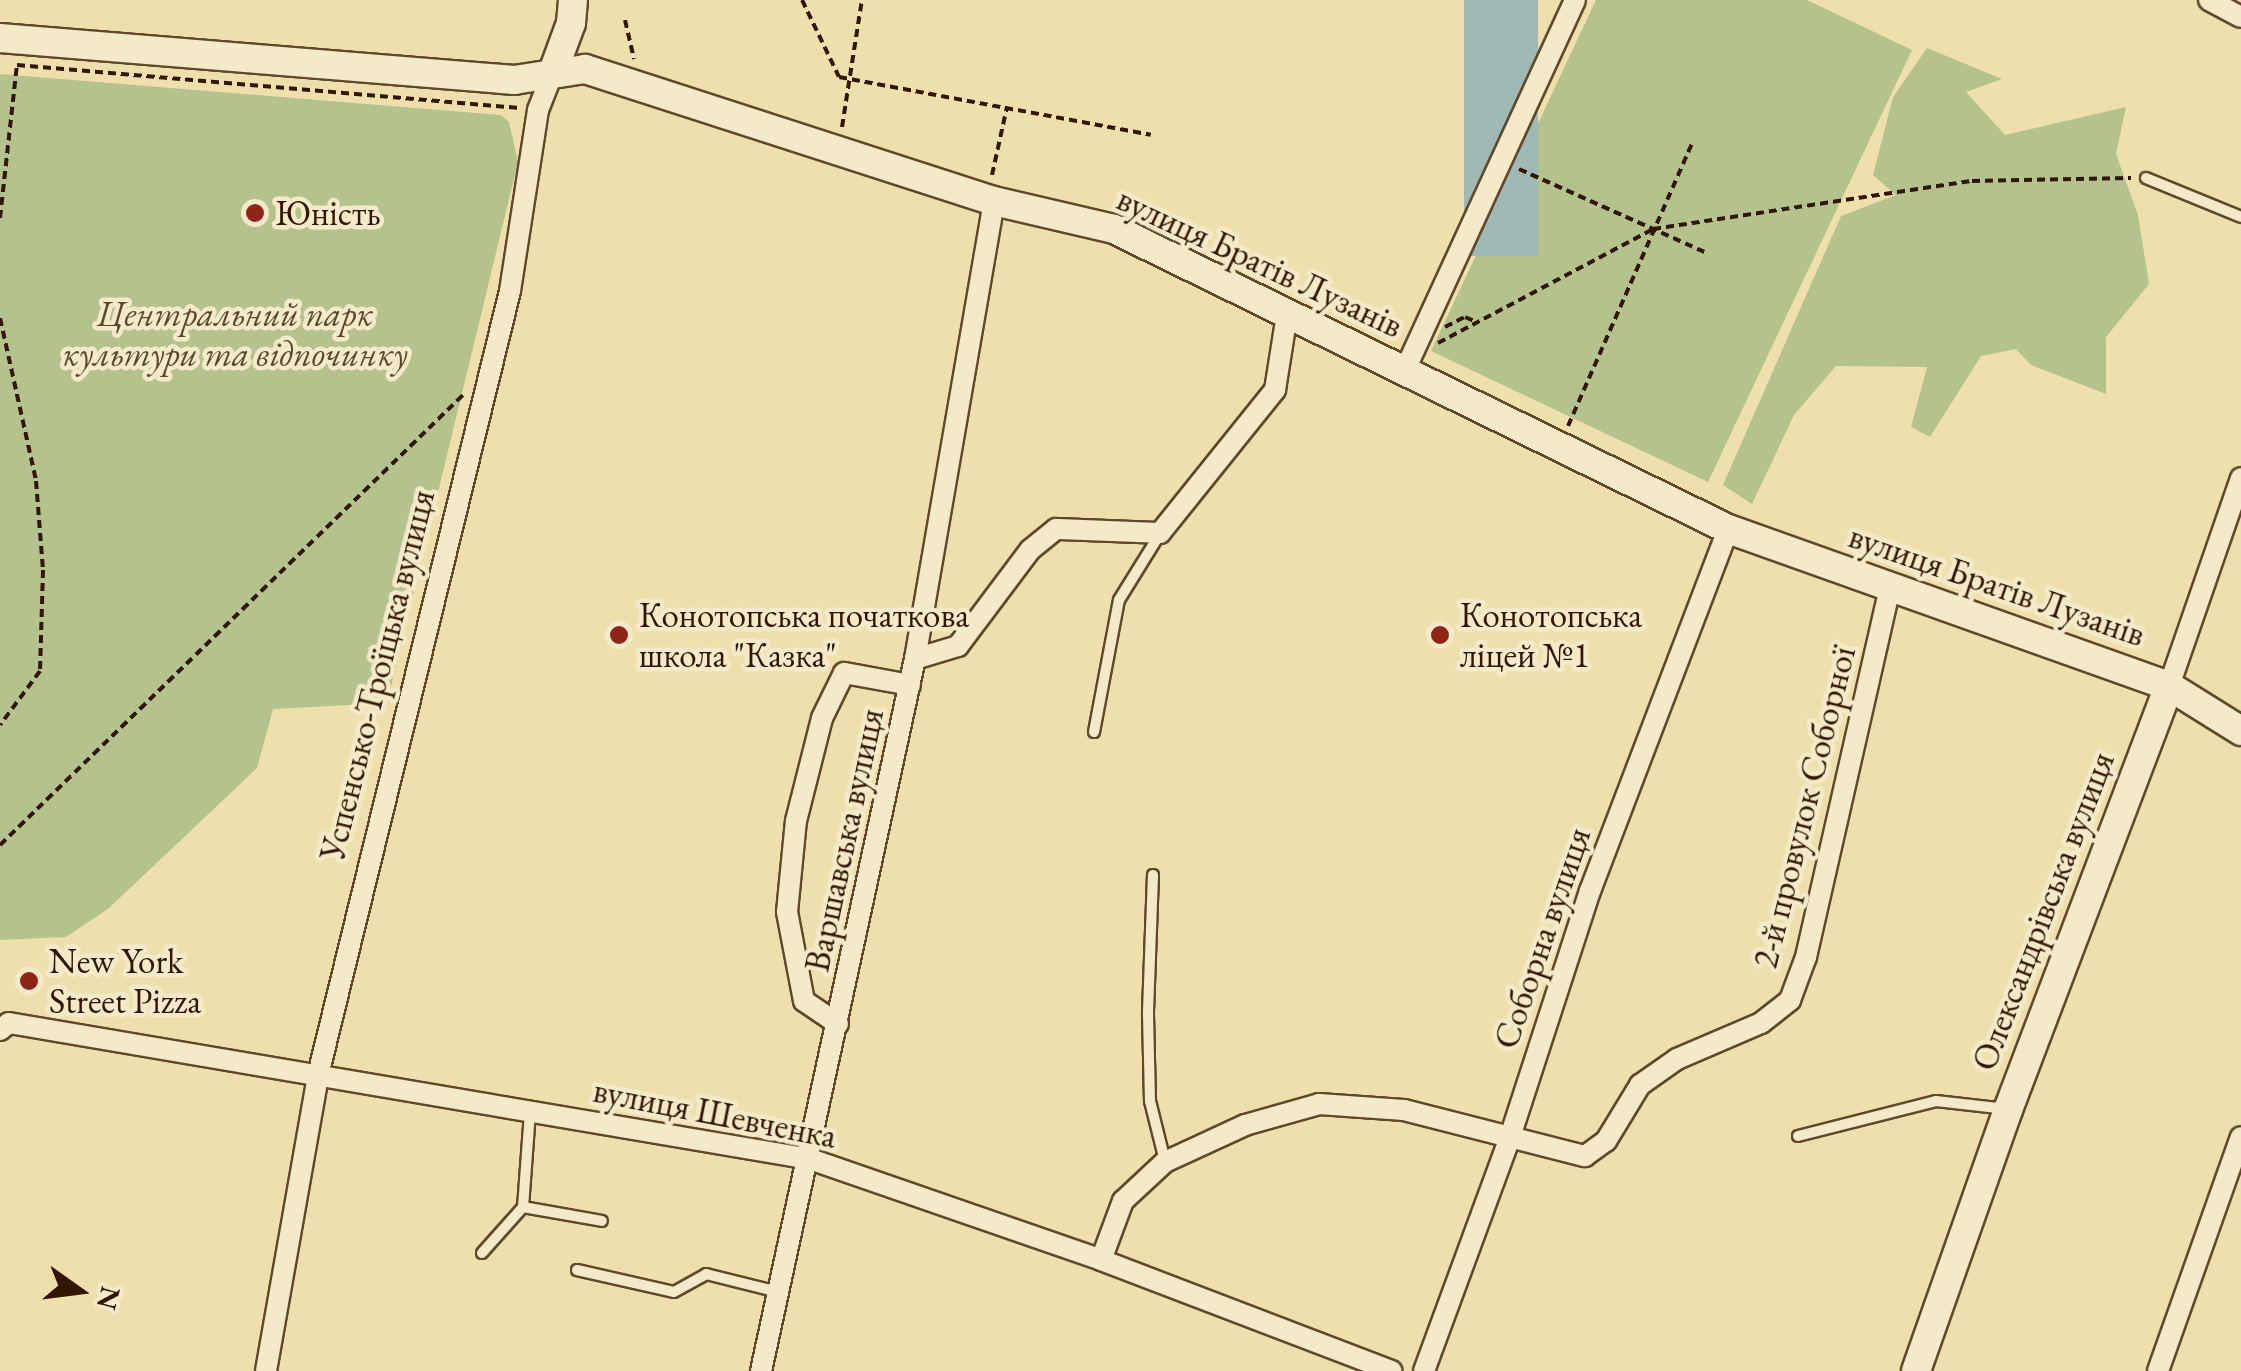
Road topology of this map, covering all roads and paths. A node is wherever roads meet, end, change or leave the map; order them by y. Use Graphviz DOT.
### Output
graph roads {
  1 [pos="572,0"];
  2 [pos="802,0"];
  3 [pos="862,0"];
  4 [pos="1575,0"];
  5 [pos="2209,0"];
  6 [pos="2241,16"];
  7 [pos="625,20"];
  8 [pos="5,36"];
  9 [pos="634,59"];
  10 [pos="552,72"];
  11 [pos="849,77"];
  12 [pos="1008,107"];
  13 [pos="523,110"];
  14 [pos="1152,134"];
  15 [pos="841,137"];
  16 [pos="1692,143"];
  17 [pos="1520,170"];
  18 [pos="2146,178"];
  19 [pos="993,190"];
  20 [pos="2241,216"];
  21 [pos="0,218"];
  22 [pos="1652,229"];
  23 [pos="1707,253"];
  24 [pos="1287,314"];
  25 [pos="0,318"];
  26 [pos="1480,323"];
  27 [pos="1404,372"];
  28 [pos="469,389"];
  29 [pos="1567,428"];
  30 [pos="2241,478"];
  31 [pos="1728,529"];
  32 [pos="1160,533"];
  33 [pos="1890,587"];
  34 [pos="915,659"];
  35 [pos="910,685"];
  36 [pos="2169,686"];
  37 [pos="0,724"];
  38 [pos="2241,731"];
  39 [pos="1094,732"];
  40 [pos="0,845"];
  41 [pos="1153,875"];
  42 [pos="838,1024"];
  43 [pos="0,1030"];
  44 [pos="318,1075"];
  45 [pos="2008,1110"];
  46 [pos="530,1111"];
  47 [pos="1798,1136"];
  48 [pos="1510,1137"];
  49 [pos="2241,1137"];
  50 [pos="810,1159"];
  51 [pos="1166,1162"];
  52 [pos="523,1207"];
  53 [pos="602,1220"];
  54 [pos="482,1253"];
  55 [pos="1101,1260"];
  56 [pos="576,1270"];
  57 [pos="779,1292"];
  58 [pos="266,1371"];
  59 [pos="761,1371"];
  60 [pos="1392,1371"];
  61 [pos="1424,1371"];
  62 [pos="1916,1371"];
  63 [pos="2158,1371"];
  1 -- 10 [label="main road, Успенсько-Троїцька вулиця"];
  2 -- 11 [label="path"];
  3 -- 11 [label="path"];
  4 -- 27 [label="street"];
  5 -- 6 [label="street"];
  7 -- 9 [label="path"];
  8 -- 10 [label="main road, вулиця Братів Лузанів"];
  10 -- 19 [label="main road, вулиця Братів Лузанів"];
  10 -- 44 [label="street, Успенсько-Троїцька вулиця"];
  11 -- 12 [label="path"];
  11 -- 15 [label="path"];
  12 -- 14 [label="path"];
  12 -- 19 [label="path"];
  13 -- 21 [label="path"];
  16 -- 22 [label="path"];
  17 -- 22 [label="path"];
  18 -- 20 [label="lane"];
  18 -- 22 [label="path"];
  19 -- 24 [label="main road, вулиця Братів Лузанів"];
  19 -- 34 [label="street, Варшавська вулиця"];
  22 -- 23 [label="path"];
  22 -- 26 [label="path"];
  22 -- 29 [label="path"];
  24 -- 27 [label="main road, вулиця Братів Лузанів"];
  24 -- 32 [label="street"];
  25 -- 37 [label="path"];
  26 -- 26 [label="path"];
  27 -- 31 [label="main road, вулиця Братів Лузанів"];
  28 -- 40 [label="path"];
  30 -- 36 [label="street, Олександрівська вулиця"];
  31 -- 33 [label="main road, вулиця Братів Лузанів"];
  31 -- 48 [label="street, Соборна вулиця"];
  32 -- 34 [label="street"];
  32 -- 39 [label="lane"];
  33 -- 36 [label="main road, вулиця Братів Лузанів"];
  33 -- 48 [label="street, 2-й провулок Соборної"];
  34 -- 35 [label="street, Варшавська вулиця"];
  35 -- 42 [label="street, Варшавська вулиця"];
  35 -- 42 [label="street"];
  36 -- 38 [label="main road, вулиця Братів Лузанів"];
  36 -- 45 [label="main road, Олександрівська вулиця"];
  41 -- 51 [label="lane"];
  42 -- 50 [label="street, Варшавська вулиця"];
  43 -- 44 [label="street, вулиця Шевченка"];
  44 -- 46 [label="street, вулиця Шевченка"];
  44 -- 58 [label="street, Успенсько-Троїцька вулиця"];
  45 -- 47 [label="lane"];
  45 -- 62 [label="main road, Олександрівська вулиця"];
  46 -- 50 [label="street, вулиця Шевченка"];
  46 -- 52 [label="lane"];
  48 -- 51 [label="street"];
  48 -- 61 [label="street, Соборна вулиця"];
  49 -- 63 [label="street"];
  50 -- 55 [label="street, вулиця Шевченка"];
  50 -- 57 [label="street, Варшавська вулиця"];
  51 -- 55 [label="street"];
  52 -- 53 [label="lane"];
  52 -- 54 [label="lane"];
  55 -- 60 [label="street, вулиця Шевченка"];
  56 -- 57 [label="lane"];
  57 -- 59 [label="street, Варшавська вулиця"];
}
